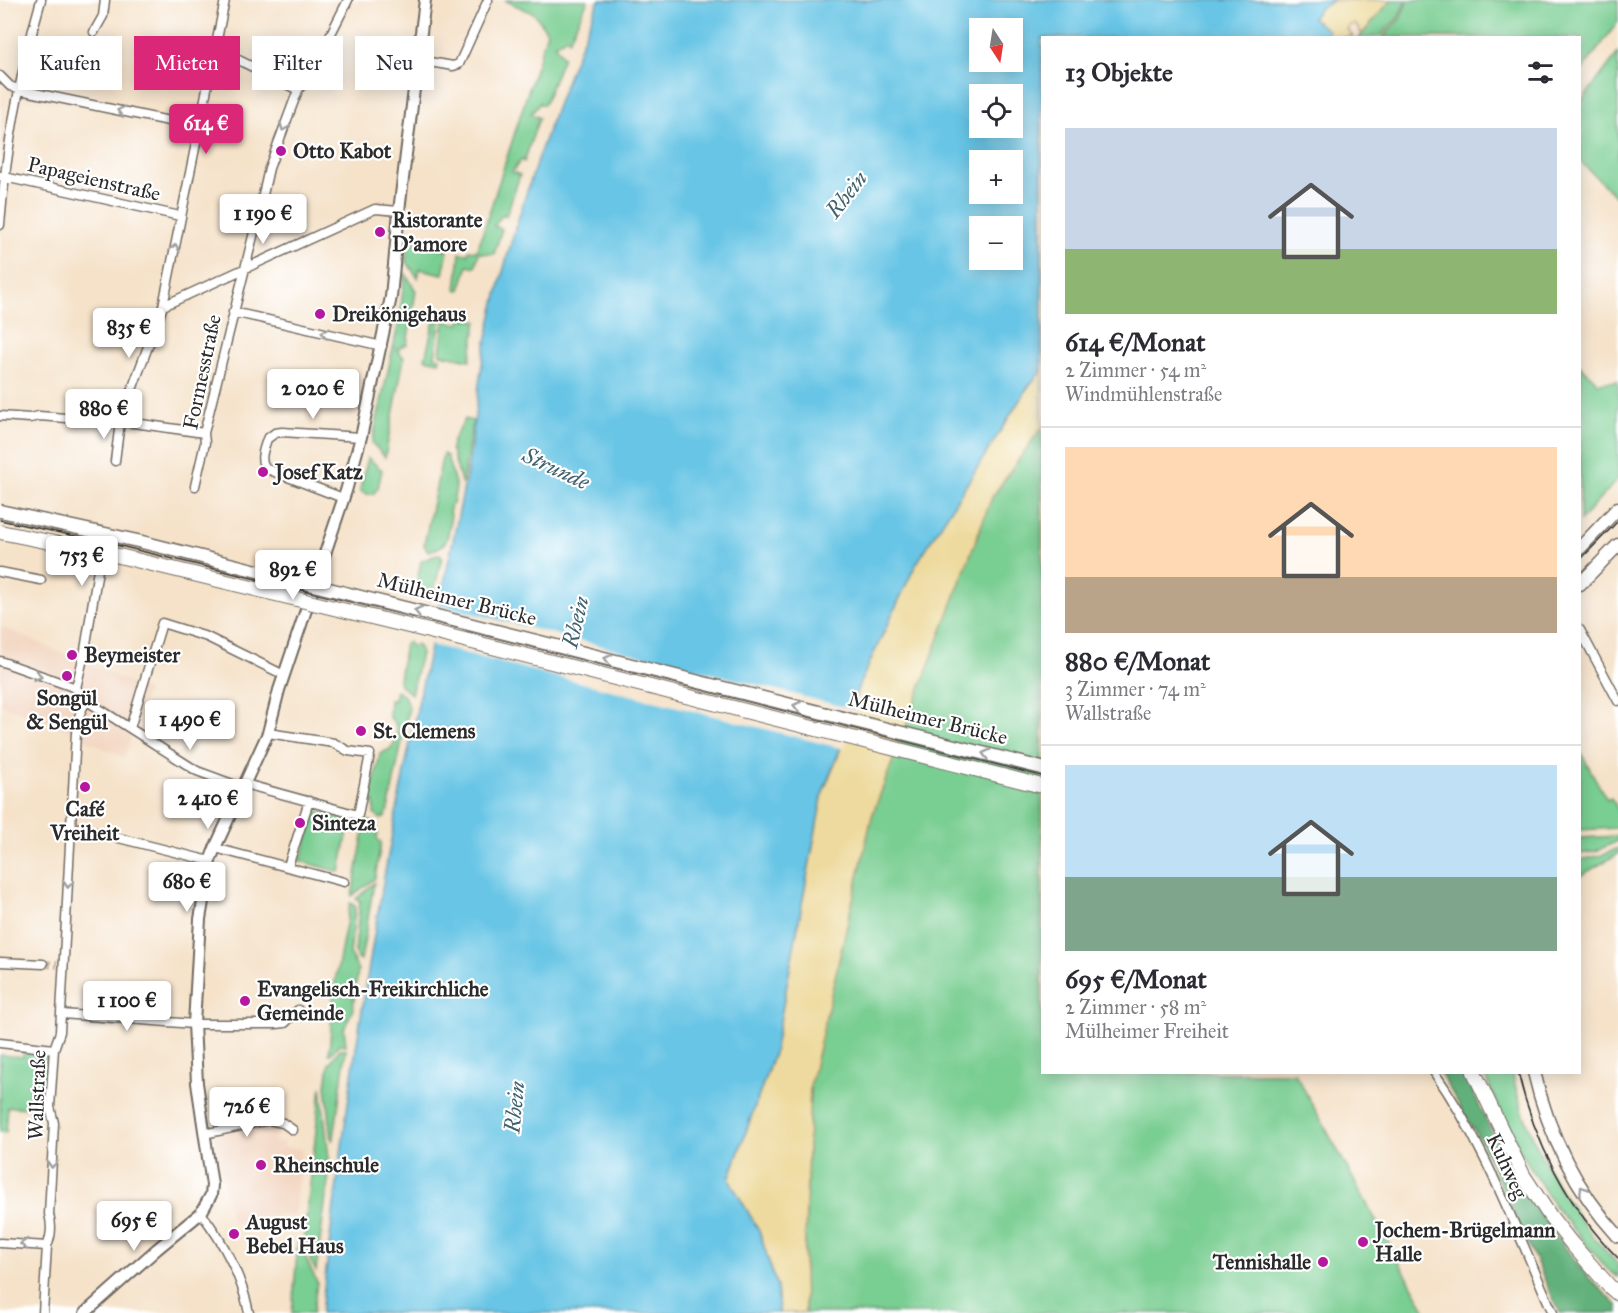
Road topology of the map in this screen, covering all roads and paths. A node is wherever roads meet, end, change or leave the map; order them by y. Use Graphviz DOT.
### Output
graph roads {
  1 [pos="41,0"];
  2 [pos="105,0"];
  3 [pos="225,0"];
  4 [pos="348,0"];
  5 [pos="425,0"];
  6 [pos="488,0"];
  7 [pos="94,32"];
  8 [pos="33,36"];
  9 [pos="218,36"];
  10 [pos="330,36"];
  11 [pos="421,36"];
  12 [pos="434,63"];
  13 [pos="0,76"];
  14 [pos="18,89"];
  15 [pos="20,90"];
  16 [pos="206,90"];
  17 [pos="298,90"];
  18 [pos="414,90"];
  19 [pos="198,127"];
  20 [pos="2,177"];
  21 [pos="399,211"];
  22 [pos="180,216"];
  23 [pos="0,225"];
  24 [pos="244,269"];
  25 [pos="163,306"];
  26 [pos="233,312"];
  27 [pos="382,346"];
  28 [pos="0,416"];
  29 [pos="120,422"];
  30 [pos="361,437"];
  31 [pos="205,438"];
  32 [pos="115,461"];
  33 [pos="195,486"];
  34 [pos="343,498"];
  35 [pos="1618,508"];
  36 [pos="0,511"];
  37 [pos="0,532"];
  38 [pos="0,539"];
  39 [pos="1618,545"];
  40 [pos="1581,547"];
  41 [pos="98,570"];
  42 [pos="0,572"];
  43 [pos="41,580"];
  44 [pos="1581,583"];
  45 [pos="1581,632"];
  46 [pos="0,662"];
  47 [pos="284,675"];
  48 [pos="76,688"];
  49 [pos="87,701"];
  50 [pos="1618,701"];
  51 [pos="130,728"];
  52 [pos="268,733"];
  53 [pos="1041,768"];
  54 [pos="244,786"];
  55 [pos="1041,788"];
  56 [pos="1041,788"];
  57 [pos="309,801"];
  58 [pos="70,828"];
  59 [pos="215,848"];
  60 [pos="210,861"];
  61 [pos="288,866"];
  62 [pos="344,882"];
  63 [pos="0,962"];
  64 [pos="43,964"];
  65 [pos="298,1010"];
  66 [pos="62,1014"];
  67 [pos="194,1024"];
  68 [pos="0,1043"];
  69 [pos="54,1049"];
  70 [pos="1435,1074"];
  71 [pos="1475,1074"];
  72 [pos="1481,1074"];
  73 [pos="1535,1074"];
  74 [pos="293,1130"];
  75 [pos="204,1134"];
  76 [pos="201,1213"];
  77 [pos="1618,1236"];
  78 [pos="0,1243"];
  79 [pos="47,1246"];
  80 [pos="1618,1288"];
  81 [pos="1618,1294"];
  82 [pos="43,1313"];
  83 [pos="85,1313"];
  84 [pos="249,1313"];
  85 [pos="1553,1313"];
  1 -- 8 [label="street"];
  2 -- 7 [label="street"];
  3 -- 9 [label="street"];
  4 -- 10 [label="street, Formesstraße"];
  5 -- 11 [label="street"];
  6 -- 12 [label="street"];
  13 -- 14 [label="street"];
  19 -- 15 [label="street, one-way"];
  15 -- 20 [label="street"];
  16 -- 19 [label="street"];
  17 -- 24 [label="street, Formesstraße, one-way"];
  18 -- 21 [label="street"];
  19 -- 22 [label="street"];
  20 -- 22 [label="street, Papageienstraße"];
  20 -- 23 [label="street"];
  21 -- 24 [label="street"];
  21 -- 27 [label="street"];
  25 -- 22 [label="street, one-way"];
  24 -- 25 [label="street"];
  24 -- 26 [label="street, Formesstraße"];
  25 -- 29 [label="street"];
  27 -- 26 [label="street, one-way"];
  26 -- 31 [label="street, Formesstraße"];
  27 -- 30 [label="street"];
  28 -- 29 [label="street"];
  29 -- 31 [label="street"];
  29 -- 32 [label="street"];
  30 -- 34 [label="street"];
  30 -- 34 [label="street"];
  31 -- 33 [label="street, Formesstraße"];
  34 -- 47 [label="street"];
  35 -- 40 [label="main road"];
  53 -- 36 [label="main road, Mülheimer Brücke, one-way, bridge"];
  37 -- 55 [label="main road, Mülheimer Brücke, bridge"];
  38 -- 56 [label="main road, Mülheimer Brücke, bridge"];
  39 -- 44 [label="main road"];
  41 -- 48 [label="street"];
  42 -- 43 [label="street"];
  45 -- 50 [label="street"];
  46 -- 48 [label="street, one-way"];
  47 -- 51 [label="street"];
  47 -- 52 [label="street"];
  48 -- 49 [label="street"];
  49 -- 51 [label="street"];
  49 -- 58 [label="street, Wallstraße"];
  51 -- 54 [label="street"];
  52 -- 54 [label="street"];
  52 -- 57 [label="street"];
  54 -- 57 [label="street"];
  54 -- 59 [label="street"];
  57 -- 61 [label="street"];
  58 -- 60 [label="street"];
  58 -- 66 [label="street, Wallstraße, one-way"];
  59 -- 60 [label="street"];
  59 -- 61 [label="street"];
  60 -- 67 [label="street"];
  61 -- 62 [label="street"];
  63 -- 64 [label="street"];
  65 -- 67 [label="street"];
  66 -- 67 [label="street"];
  66 -- 69 [label="street, Wallstraße"];
  67 -- 75 [label="street"];
  68 -- 69 [label="street"];
  69 -- 79 [label="street, Wallstraße, one-way"];
  70 -- 85 [label="street, Kuhweg"];
  71 -- 81 [label="main road"];
  72 -- 80 [label="main road"];
  77 -- 73 [label="main road, one-way"];
  74 -- 75 [label="street"];
  75 -- 76 [label="street"];
  76 -- 83 [label="street"];
  76 -- 84 [label="street"];
  79 -- 78 [label="street, one-way"];
  79 -- 82 [label="street, Wallstraße"];
}
